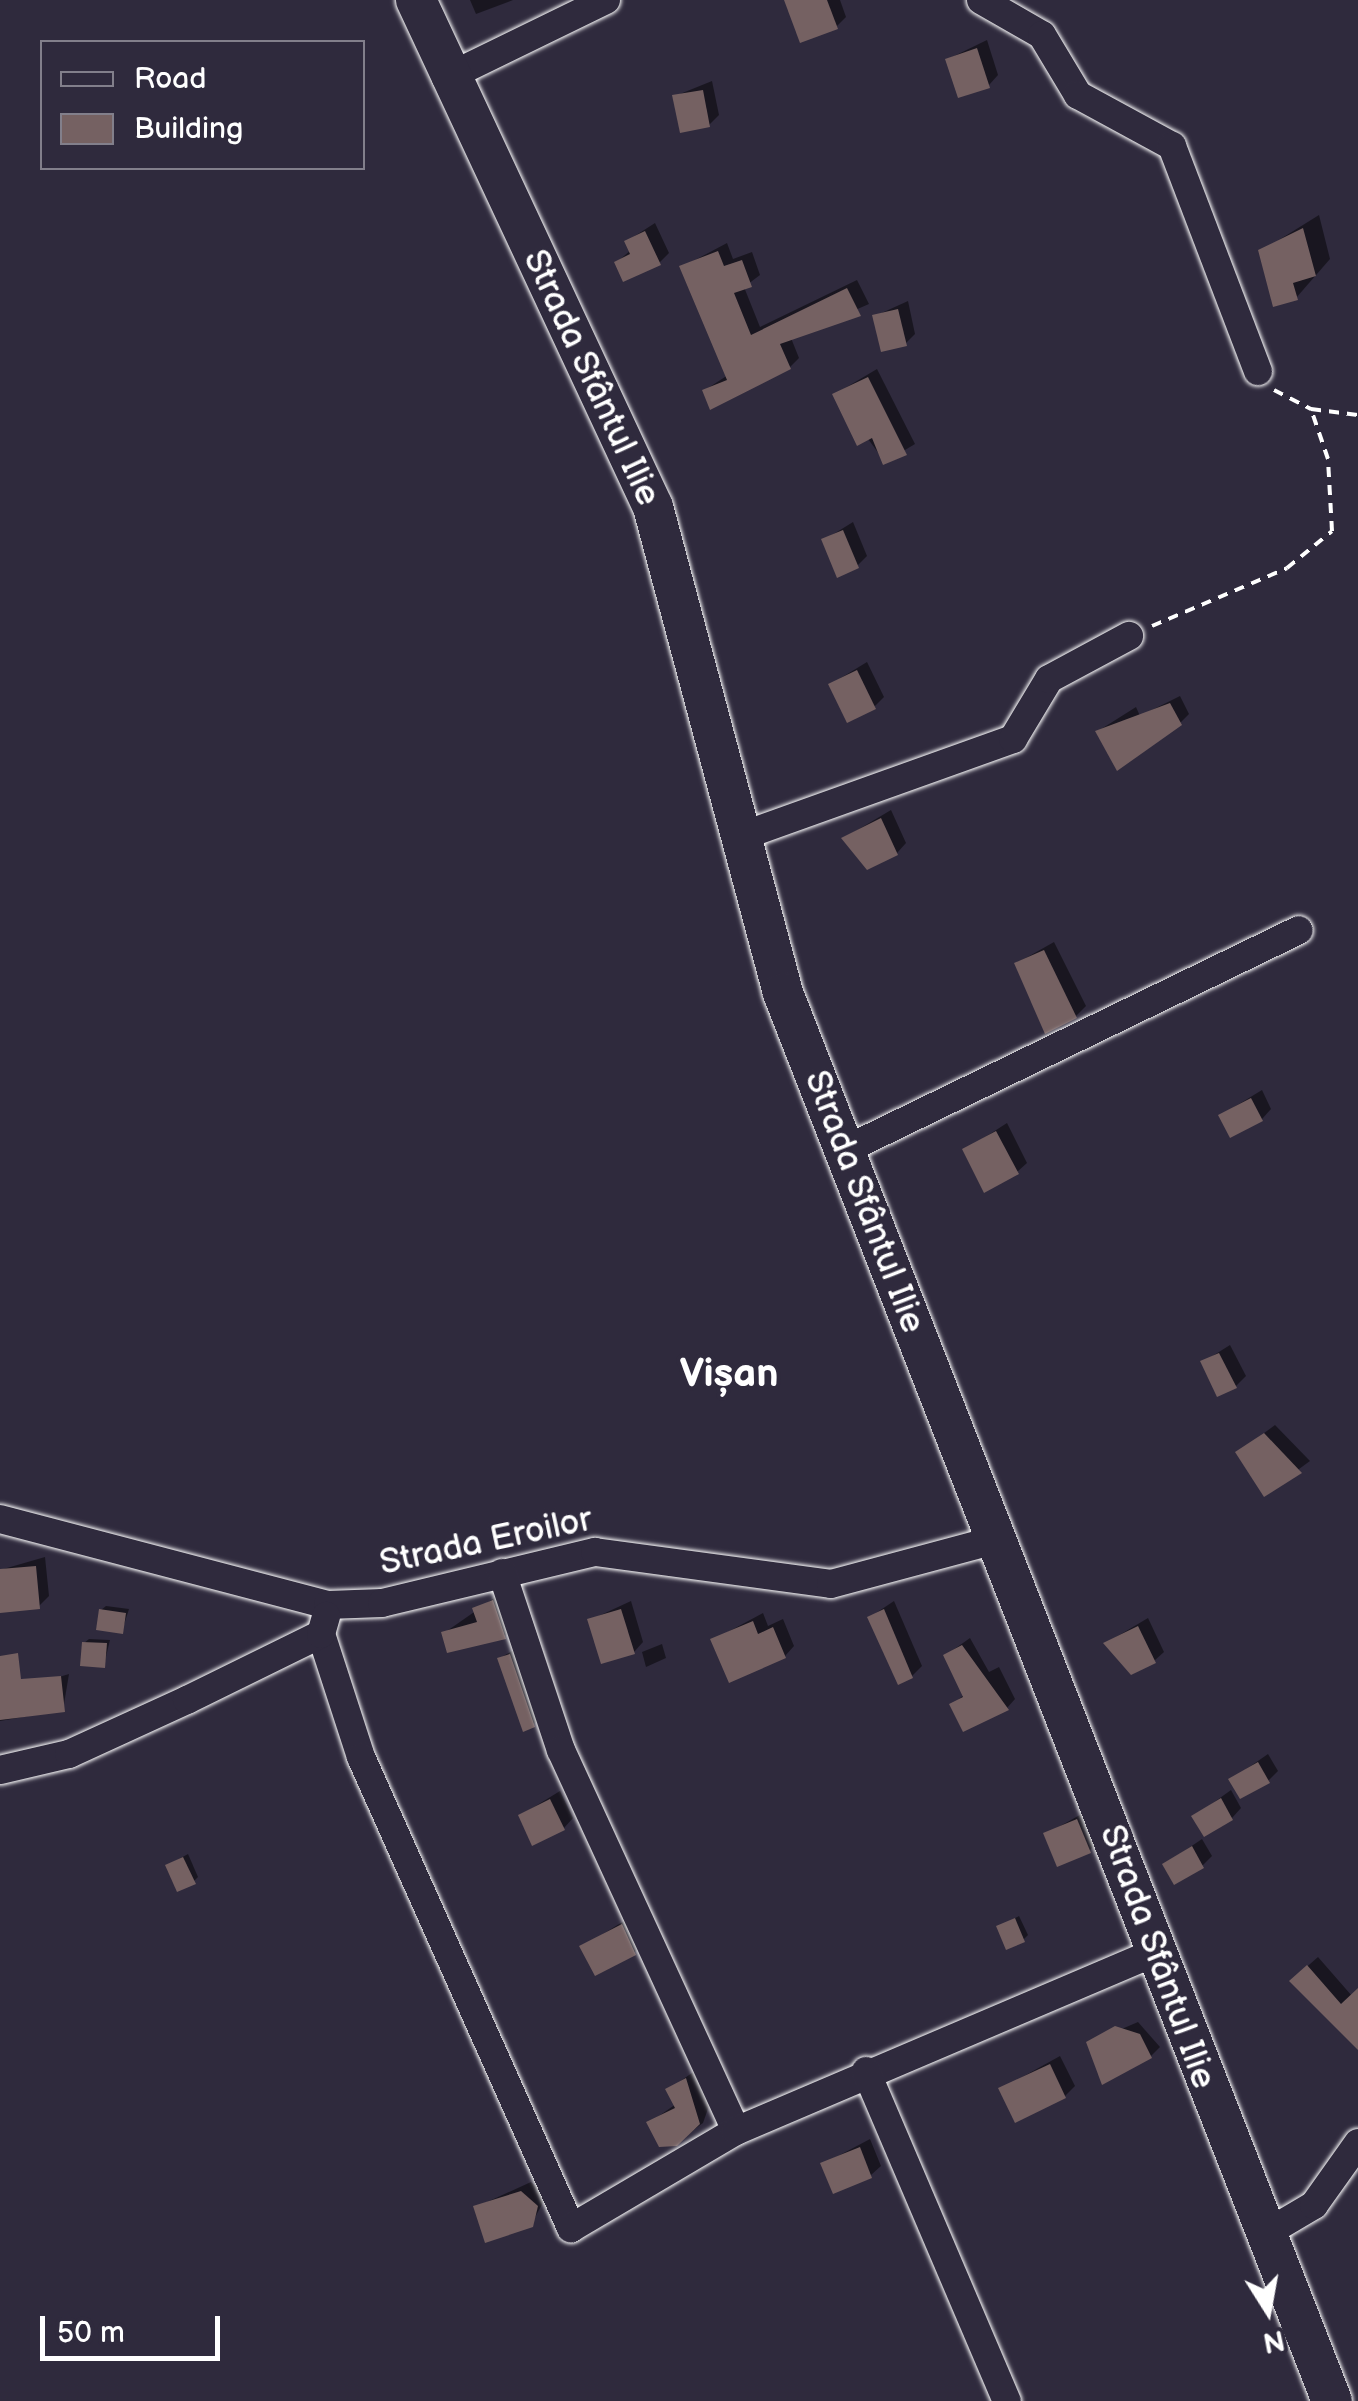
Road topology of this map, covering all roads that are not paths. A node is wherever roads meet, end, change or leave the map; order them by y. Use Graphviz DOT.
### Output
graph roads {
  1 [pos="416,0"];
  2 [pos="606,0"];
  3 [pos="981,0"];
  4 [pos="446,78"];
  5 [pos="1258,371"];
  6 [pos="1130,636"];
  7 [pos="742,836"];
  8 [pos="1299,930"];
  9 [pos="845,1150"];
  10 [pos="0,1519"];
  11 [pos="991,1541"];
  12 [pos="502,1573"];
  13 [pos="328,1606"];
  14 [pos="321,1634"];
  15 [pos="0,1770"];
  16 [pos="1151,1954"];
  17 [pos="866,2071"];
  18 [pos="736,2132"];
  19 [pos="1358,2143"];
  20 [pos="1265,2234"];
  21 [pos="1007,2401"];
  22 [pos="1332,2401"];
  1 -- 4 [label="street, Strada Sfântul Ilie"];
  2 -- 4 [label="street"];
  3 -- 5 [label="street"];
  4 -- 7 [label="street, Strada Sfântul Ilie"];
  6 -- 7 [label="street"];
  7 -- 9 [label="street, Strada Sfântul Ilie"];
  8 -- 9 [label="street"];
  9 -- 11 [label="street, Strada Sfântul Ilie"];
  10 -- 13 [label="street, Strada Eroilor"];
  11 -- 12 [label="street, Strada Eroilor"];
  11 -- 16 [label="street, Strada Sfântul Ilie"];
  12 -- 13 [label="street, Strada Eroilor"];
  12 -- 18 [label="street"];
  13 -- 14 [label="street"];
  14 -- 15 [label="street"];
  14 -- 18 [label="street"];
  16 -- 17 [label="street"];
  16 -- 20 [label="street, Strada Sfântul Ilie"];
  17 -- 18 [label="street"];
  17 -- 21 [label="street"];
  19 -- 20 [label="street"];
  20 -- 22 [label="street, Strada Sfântul Ilie"];
}
